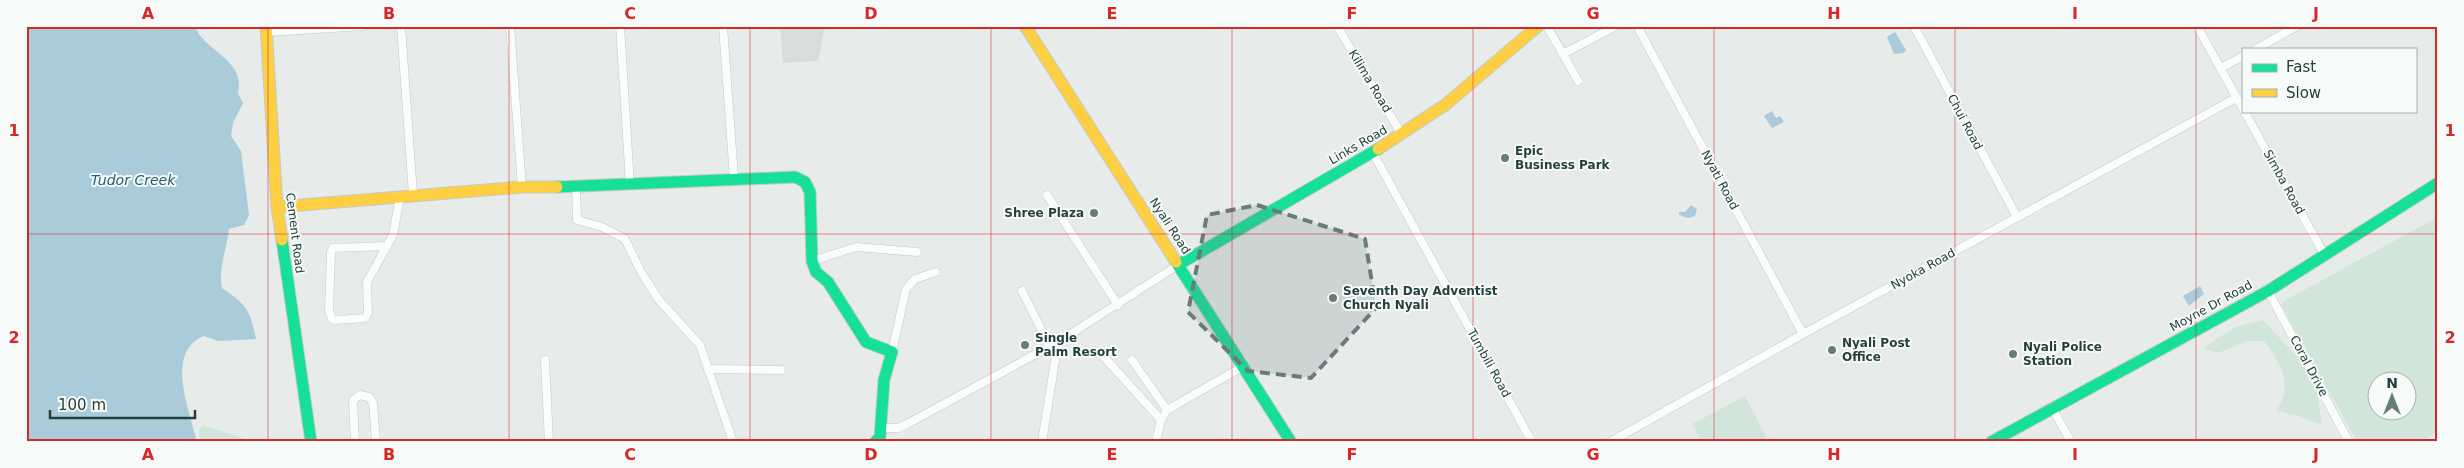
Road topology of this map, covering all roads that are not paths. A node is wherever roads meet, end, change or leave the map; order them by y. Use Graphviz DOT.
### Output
graph roads {
  1 [pos="364,26"];
  2 [pos="401,26"];
  3 [pos="510,26"];
  4 [pos="620,26"];
  5 [pos="723,26"];
  6 [pos="1025,26"];
  7 [pos="1337,26"];
  8 [pos="1616,26"];
  9 [pos="1637,26"];
  10 [pos="1914,26"];
  11 [pos="2197,26"];
  12 [pos="2297,26"];
  13 [pos="1544,28"];
  14 [pos="266,29"];
  15 [pos="2258,48"];
  16 [pos="1563,54"];
  17 [pos="2242,57"];
  18 [pos="2221,68"];
  19 [pos="1578,81"];
  20 [pos="2236,98"];
  21 [pos="2242,108"];
  22 [pos="2244,112"];
  23 [pos="1402,135"];
  24 [pos="1373,153"];
  25 [pos="734,178"];
  26 [pos="2438,183"];
  27 [pos="630,184"];
  28 [pos="522,187"];
  29 [pos="576,187"];
  30 [pos="413,195"];
  31 [pos="1047,195"];
  32 [pos="400,197"];
  33 [pos="277,207"];
  34 [pos="2016,217"];
  35 [pos="387,246"];
  36 [pos="917,252"];
  37 [pos="2324,254"];
  38 [pos="812,261"];
  39 [pos="1178,265"];
  40 [pos="936,272"];
  41 [pos="1022,291"];
  42 [pos="2268,291"];
  43 [pos="1118,305"];
  44 [pos="1803,334"];
  45 [pos="1058,342"];
  46 [pos="1050,347"];
  47 [pos="892,352"];
  48 [pos="1104,358"];
  49 [pos="544,360"];
  50 [pos="1132,360"];
  51 [pos="1242,367"];
  52 [pos="708,369"];
  53 [pos="781,370"];
  54 [pos="2052,408"];
  55 [pos="1167,410"];
  56 [pos="1161,420"];
  57 [pos="880,428"];
  58 [pos="311,442"];
  59 [pos="355,442"];
  60 [pos="376,442"];
  61 [pos="549,442"];
  62 [pos="733,442"];
  63 [pos="875,442"];
  64 [pos="1042,442"];
  65 [pos="1156,442"];
  66 [pos="1291,442"];
  67 [pos="1532,442"];
  68 [pos="1610,442"];
  69 [pos="1991,442"];
  70 [pos="2071,442"];
  71 [pos="2349,442"];
  1 -- 14 [label="street"];
  2 -- 30 [label="street"];
  3 -- 28 [label="street"];
  4 -- 27 [label="street"];
  5 -- 25 [label="street"];
  6 -- 39 [label="main road, Nyali Road"];
  7 -- 23 [label="street, Kilima Road"];
  8 -- 16 [label="street"];
  9 -- 44 [label="street, Nyati Road"];
  10 -- 34 [label="street, Chui Road"];
  11 -- 18 [label="street, Simba Road"];
  12 -- 15 [label="street"];
  13 -- 16 [label="street"];
  13 -- 23 [label="main road, Links Road"];
  14 -- 33 [label="main road, Cement Road"];
  16 -- 19 [label="street"];
  17 -- 18 [label="street"];
  18 -- 20 [label="street, Simba Road"];
  20 -- 21 [label="street, Simba Road"];
  20 -- 34 [label="street, Nyoka Road"];
  22 -- 37 [label="street, Simba Road"];
  23 -- 24 [label="main road, Links Road"];
  24 -- 39 [label="main road, Links Road"];
  24 -- 67 [label="street, Tumbili Road"];
  25 -- 27 [label="main road"];
  25 -- 38 [label="main road"];
  26 -- 37 [label="main road, Moyne Dr Road"];
  27 -- 29 [label="main road"];
  28 -- 29 [label="main road"];
  28 -- 30 [label="main road"];
  29 -- 52 [label="street"];
  30 -- 32 [label="main road"];
  31 -- 43 [label="street"];
  32 -- 33 [label="main road"];
  32 -- 35 [label="street"];
  33 -- 58 [label="main road, Cement Road"];
  34 -- 44 [label="street, Nyoka Road"];
  35 -- 35 [label="street"];
  36 -- 38 [label="street"];
  37 -- 42 [label="main road, Moyne Dr Road"];
  38 -- 47 [label="main road"];
  39 -- 43 [label="street"];
  39 -- 51 [label="main road, Nyali Road"];
  40 -- 47 [label="street"];
  41 -- 46 [label="street"];
  42 -- 54 [label="main road, Moyne Dr Road"];
  42 -- 71 [label="street, Coral Drive"];
  43 -- 45 [label="street"];
  44 -- 68 [label="street, Nyoka Road"];
  45 -- 46 [label="street"];
  45 -- 64 [label="street"];
  46 -- 57 [label="street"];
  47 -- 57 [label="main road"];
  48 -- 56 [label="street"];
  49 -- 61 [label="street"];
  50 -- 55 [label="street"];
  51 -- 55 [label="street"];
  51 -- 66 [label="main road, Nyali Road"];
  52 -- 53 [label="street"];
  52 -- 62 [label="street"];
  54 -- 69 [label="main road, Moyne Dr Road"];
  54 -- 70 [label="street"];
  55 -- 56 [label="street"];
  56 -- 65 [label="street"];
  57 -- 63 [label="main road"];
  59 -- 60 [label="street"];
}
